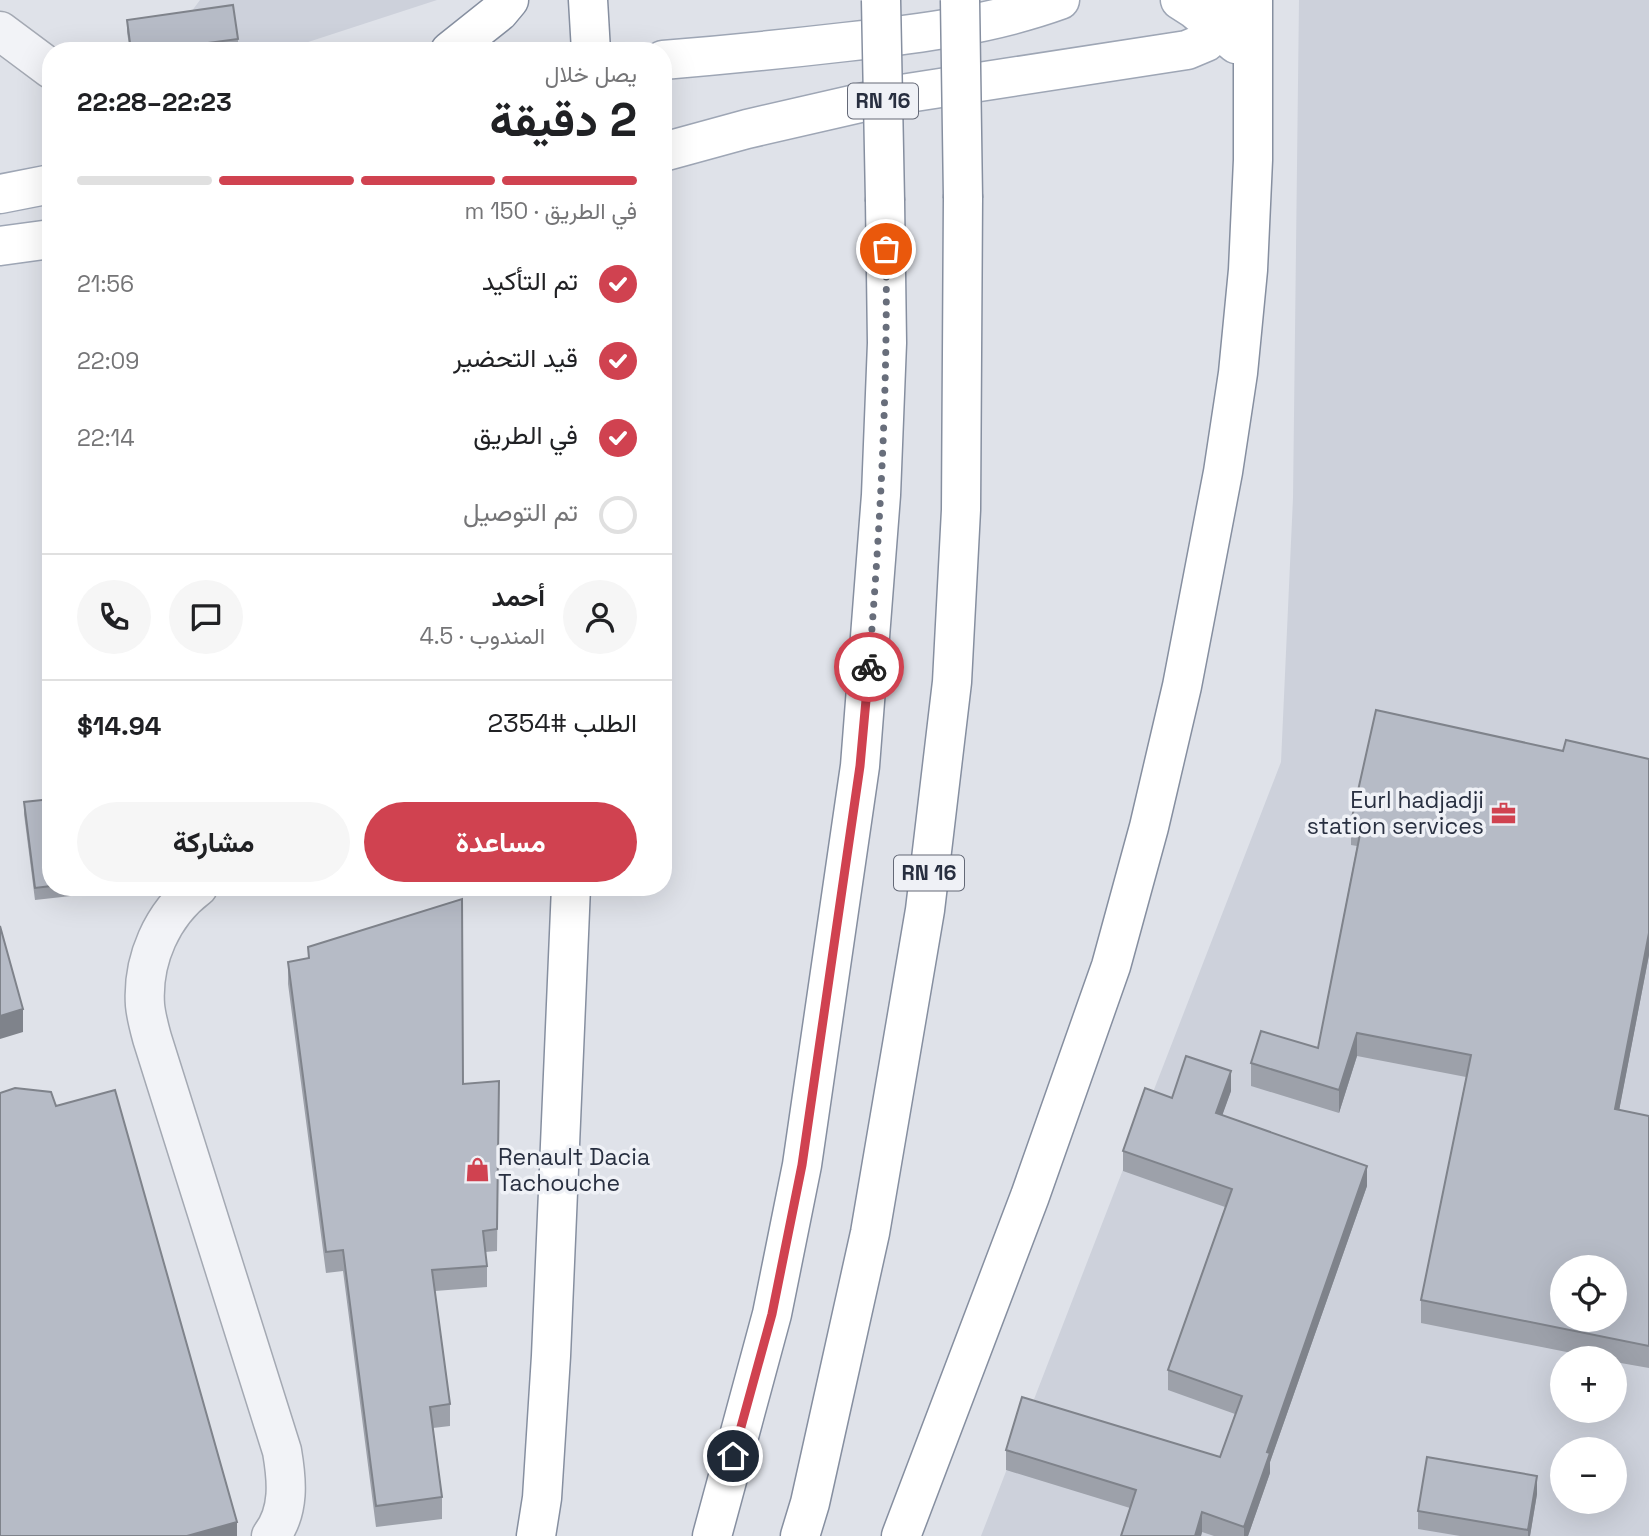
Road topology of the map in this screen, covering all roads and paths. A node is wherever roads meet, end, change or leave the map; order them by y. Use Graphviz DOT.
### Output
graph roads {
  1 [pos="509,0"];
  2 [pos="588,0"];
  3 [pos="881,0"];
  4 [pos="960,0"];
  5 [pos="1060,0"];
  6 [pos="1180,0"];
  7 [pos="1253,0"];
  8 [pos="1224,14"];
  9 [pos="0,31"];
  10 [pos="461,42"];
  11 [pos="590,42"];
  12 [pos="672,59"];
  13 [pos="1253,59"];
  14 [pos="42,62"];
  15 [pos="672,149"];
  16 [pos="42,186"];
  17 [pos="0,194"];
  18 [pos="42,240"];
  19 [pos="0,246"];
  20 [pos="189,896"];
  21 [pos="571,896"];
  22 [pos="271,1536"];
  23 [pos="536,1536"];
  24 [pos="712,1536"];
  25 [pos="800,1536"];
  26 [pos="901,1536"];
  1 -- 10 [label="main road"];
  2 -- 11 [label="main road"];
  3 -- 24 [label="main road, RN 16, bridge"];
  4 -- 25 [label="main road, RN 16, bridge"];
  5 -- 12 [label="main road"];
  6 -- 8 [label="main road"];
  7 -- 13 [label="main road"];
  8 -- 13 [label="main road"];
  8 -- 15 [label="main road"];
  9 -- 14 [label="street"];
  13 -- 26 [label="main road"];
  16 -- 17 [label="main road"];
  18 -- 19 [label="main road"];
  20 -- 22 [label="street"];
  21 -- 23 [label="main road"];
}
